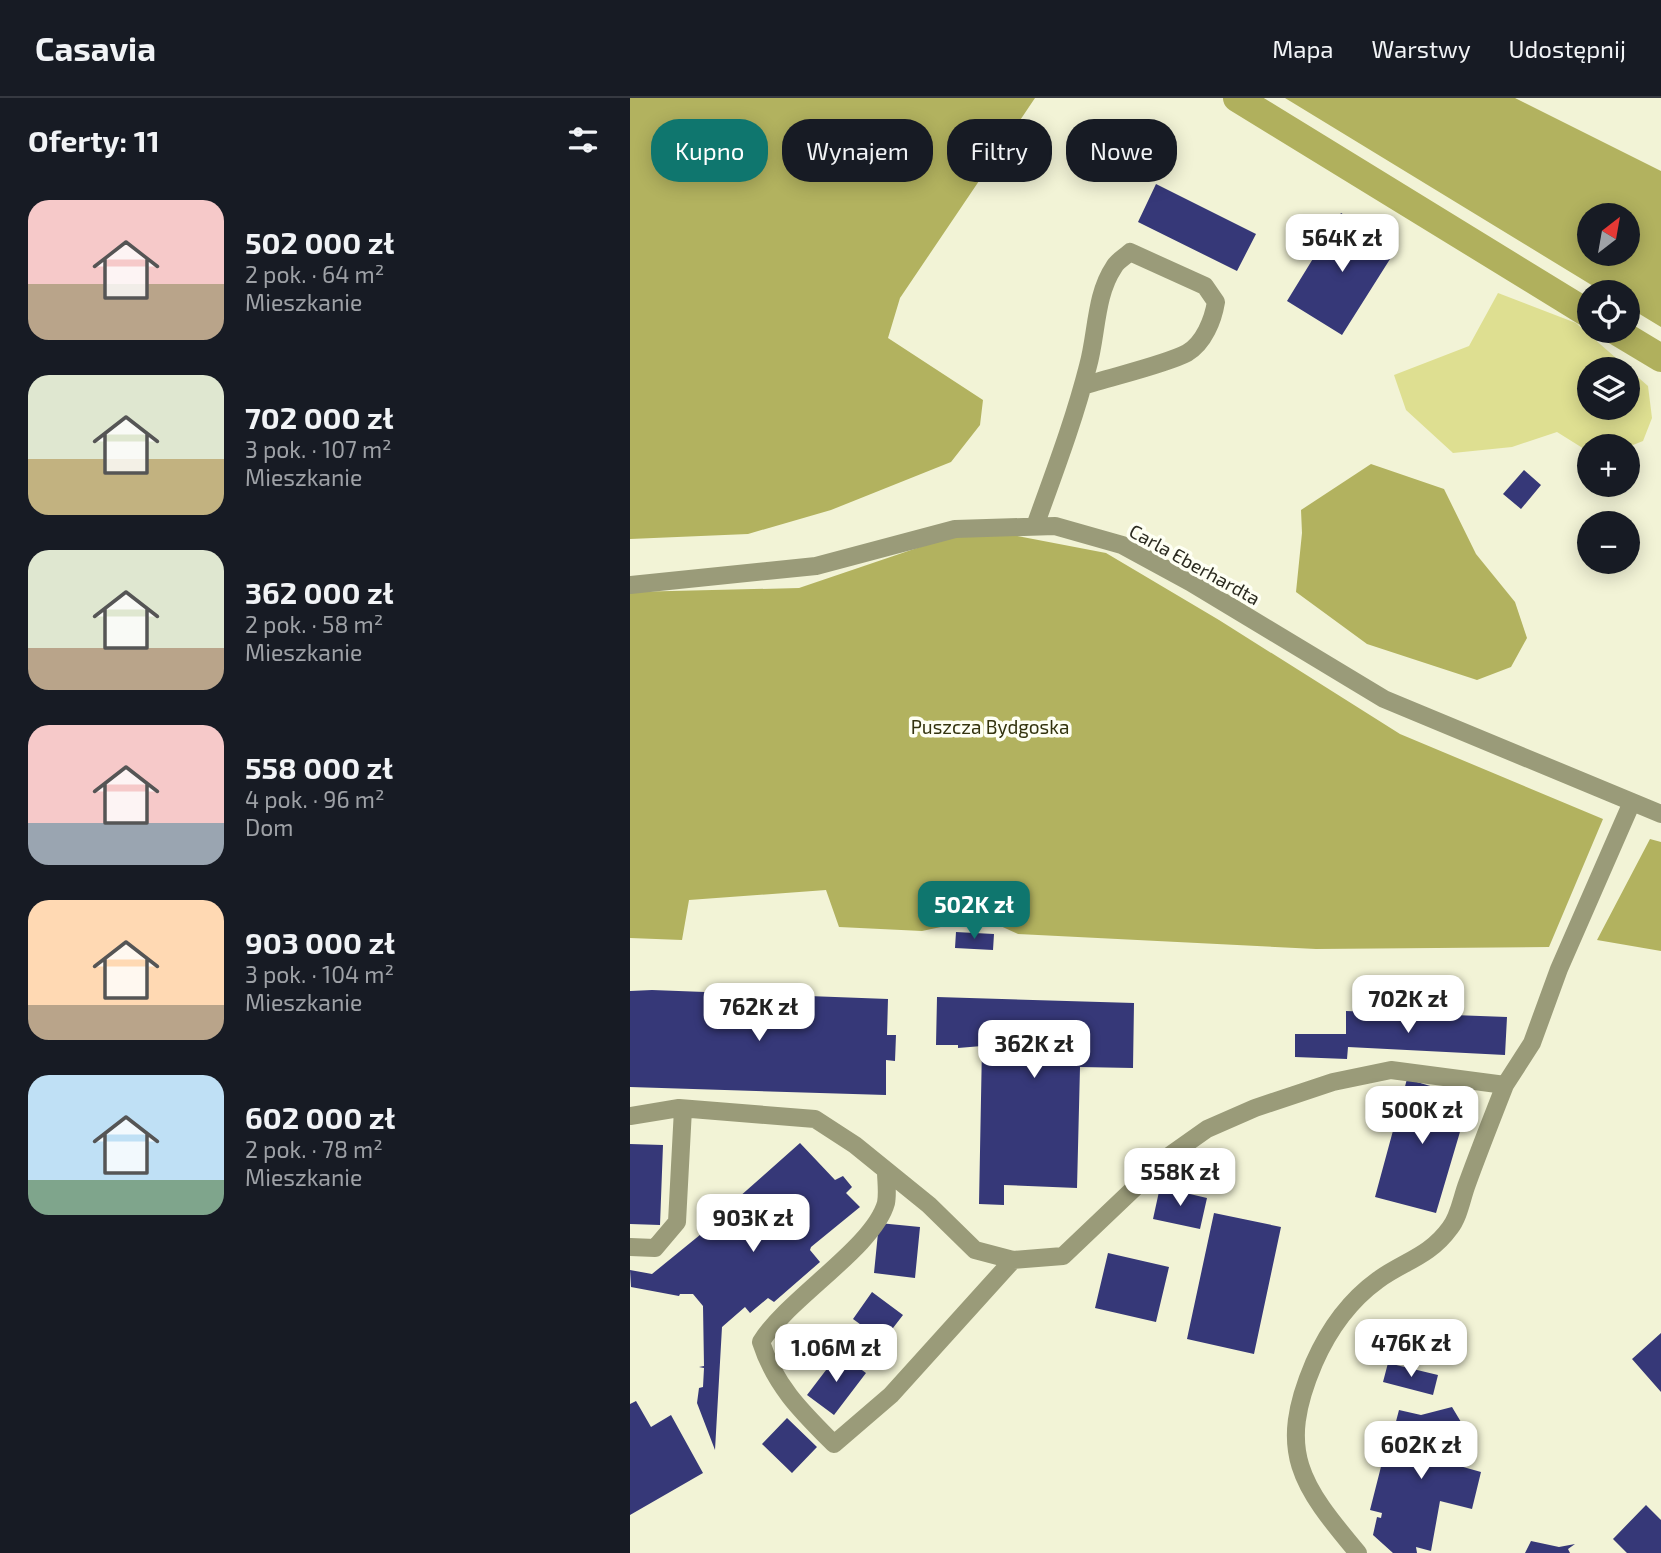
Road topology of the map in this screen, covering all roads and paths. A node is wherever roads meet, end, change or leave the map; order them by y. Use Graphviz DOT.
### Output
graph roads {
  1 [pos="1083,386"];
  2 [pos="1035,526"];
  3 [pos="630,585"];
  4 [pos="1632,802"];
  5 [pos="1661,814"];
  6 [pos="1505,1085"];
  7 [pos="683,1109"];
  8 [pos="630,1116"];
  9 [pos="886,1171"];
  10 [pos="630,1247"];
  11 [pos="1013,1260"];
  12 [pos="1358,1553"];
  1 -- 1 [label="street"];
  1 -- 2 [label="street"];
  2 -- 3 [label="street, Carla Eberhardta"];
  2 -- 4 [label="street, Carla Eberhardta"];
  4 -- 5 [label="street, Carla Eberhardta"];
  4 -- 6 [label="street"];
  6 -- 11 [label="street"];
  6 -- 12 [label="street"];
  7 -- 8 [label="street"];
  7 -- 9 [label="street"];
  7 -- 10 [label="street"];
  9 -- 11 [label="street"];
  9 -- 11 [label="street"];
}
